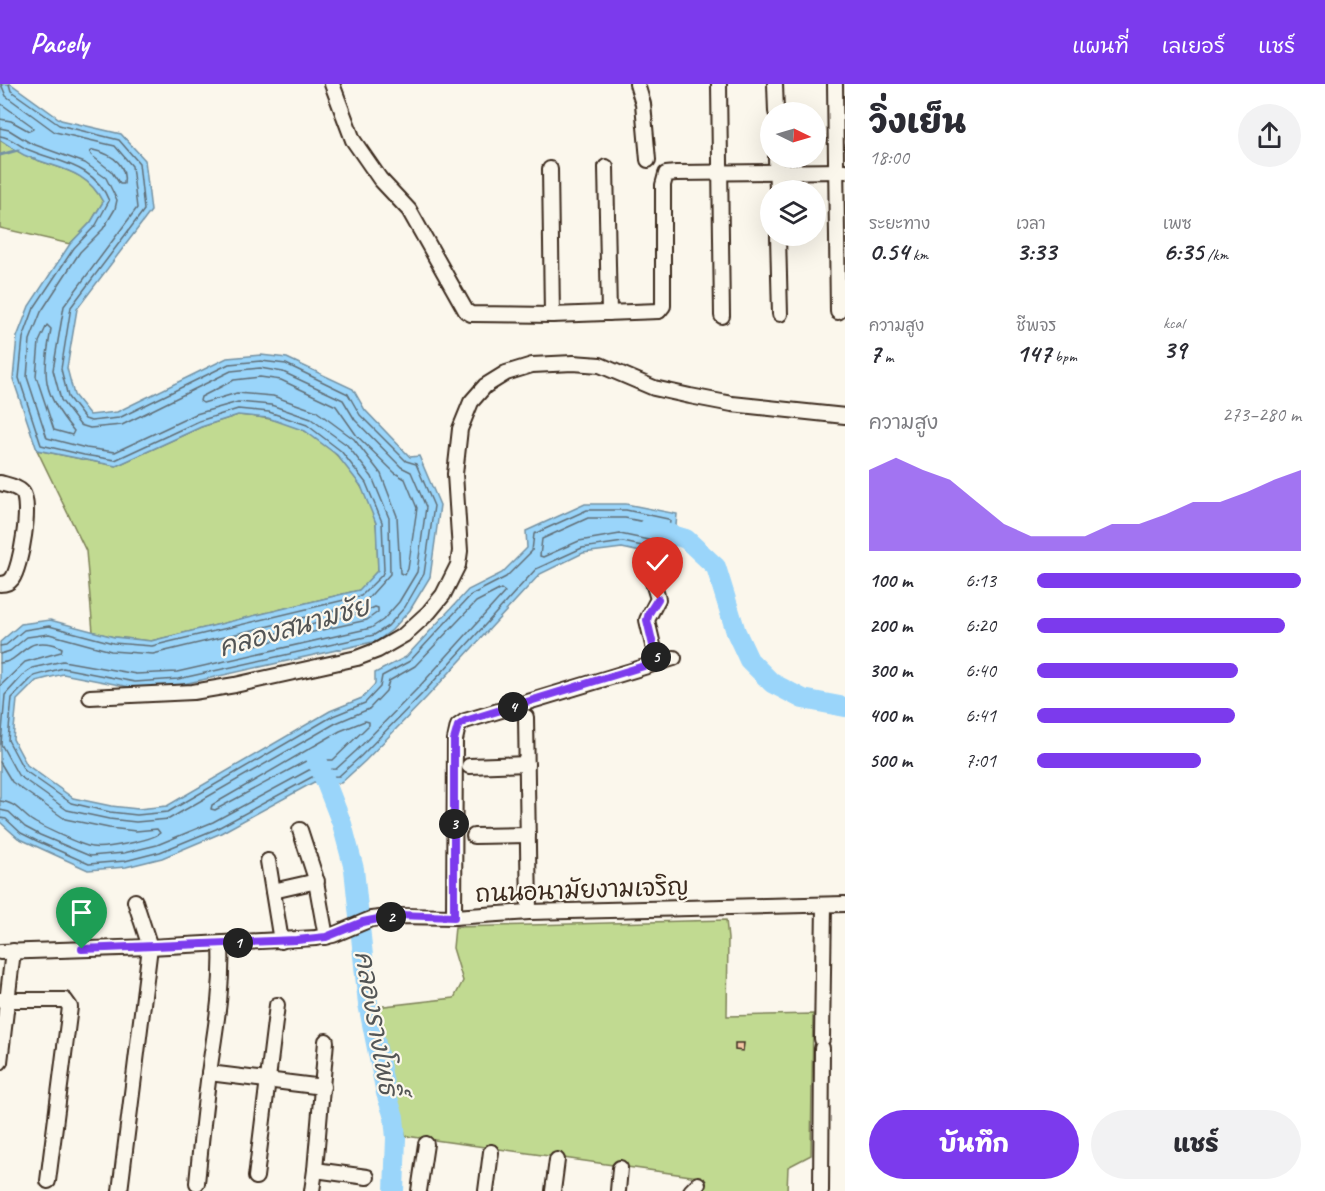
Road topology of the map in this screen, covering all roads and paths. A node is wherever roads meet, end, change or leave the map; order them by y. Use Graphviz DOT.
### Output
graph roads {
  1 [pos="332,84"];
  2 [pos="637,84"];
  3 [pos="719,84"];
  4 [pos="775,84"];
  5 [pos="836,84"];
  6 [pos="776,102"];
  7 [pos="648,160"];
  8 [pos="606,167"];
  9 [pos="760,167"];
  10 [pos="808,168"];
  11 [pos="550,169"];
  12 [pos="841,171"];
  13 [pos="721,172"];
  14 [pos="778,246"];
  15 [pos="838,312"];
  16 [pos="609,313"];
  17 [pos="780,314"];
  18 [pos="552,315"];
  19 [pos="722,316"];
  20 [pos="845,416"];
  21 [pos="0,483"];
  22 [pos="648,566"];
  23 [pos="0,584"];
  24 [pos="674,658"];
  25 [pos="657,662"];
  26 [pos="90,697"];
  27 [pos="526,717"];
  28 [pos="527,764"];
  29 [pos="469,766"];
  30 [pos="300,830"];
  31 [pos="528,835"];
  32 [pos="474,836"];
  33 [pos="268,861"];
  34 [pos="316,881"];
  35 [pos="273,891"];
  36 [pos="135,901"];
  37 [pos="845,904"];
  38 [pos="825,905"];
  39 [pos="529,912"];
  40 [pos="454,917"];
  41 [pos="326,937"];
  42 [pos="281,941"];
  43 [pos="221,944"];
  44 [pos="150,947"];
  45 [pos="7,952"];
  46 [pos="4,1000"];
  47 [pos="277,1005"];
  48 [pos="326,1041"];
  49 [pos="0,1062"];
  50 [pos="209,1073"];
  51 [pos="268,1081"];
  52 [pos="323,1087"];
  53 [pos="426,1144"];
  54 [pos="491,1152"];
  55 [pos="557,1161"];
  56 [pos="621,1168"];
  57 [pos="315,1170"];
  58 [pos="256,1177"];
  59 [pos="367,1177"];
  60 [pos="48,1181"];
  61 [pos="197,1183"];
  62 [pos="120,1191"];
  63 [pos="312,1191"];
  64 [pos="419,1191"];
  65 [pos="486,1191"];
  66 [pos="553,1191"];
  67 [pos="618,1191"];
  68 [pos="821,1191"];
  1 -- 18 [label="street"];
  2 -- 7 [label="street"];
  3 -- 13 [label="street"];
  4 -- 6 [label="street"];
  5 -- 12 [label="street"];
  8 -- 16 [label="street"];
  9 -- 13 [label="street"];
  10 -- 12 [label="street"];
  11 -- 18 [label="street"];
  12 -- 15 [label="street"];
  13 -- 16 [label="street"];
  13 -- 19 [label="street"];
  14 -- 17 [label="street"];
  16 -- 18 [label="street"];
  20 -- 26 [label="street"];
  21 -- 23 [label="street"];
  22 -- 25 [label="street"];
  24 -- 25 [label="street"];
  25 -- 40 [label="street"];
  27 -- 28 [label="street"];
  28 -- 29 [label="street"];
  28 -- 31 [label="street"];
  30 -- 34 [label="street"];
  31 -- 32 [label="street"];
  31 -- 39 [label="street"];
  33 -- 35 [label="street"];
  34 -- 35 [label="street"];
  34 -- 41 [label="street"];
  35 -- 42 [label="street"];
  36 -- 44 [label="street"];
  37 -- 38 [label="street, ถนนอนามัยงามเจริญ"];
  38 -- 39 [label="street, ถนนอนามัยงามเจริญ"];
  38 -- 68 [label="street"];
  39 -- 40 [label="street, ถนนอนามัยงามเจริญ"];
  40 -- 41 [label="street, ถนนอนามัยงามเจริญ"];
  41 -- 42 [label="street, ถนนอนามัยงามเจริญ"];
  42 -- 43 [label="street, ถนนอนามัยงามเจริญ"];
  43 -- 44 [label="street, ถนนอนามัยงามเจริญ"];
  43 -- 50 [label="street"];
  44 -- 45 [label="street, ถนนอนามัยงามเจริญ"];
  44 -- 62 [label="street"];
  45 -- 46 [label="street"];
  46 -- 49 [label="street"];
  46 -- 60 [label="street"];
  47 -- 51 [label="street"];
  48 -- 52 [label="street"];
  50 -- 51 [label="street"];
  50 -- 61 [label="street"];
  51 -- 52 [label="street"];
  51 -- 58 [label="street"];
  52 -- 57 [label="street"];
  53 -- 64 [label="street"];
  54 -- 65 [label="street"];
  55 -- 66 [label="street"];
  56 -- 67 [label="street"];
  57 -- 59 [label="street"];
  57 -- 63 [label="street"];
}
